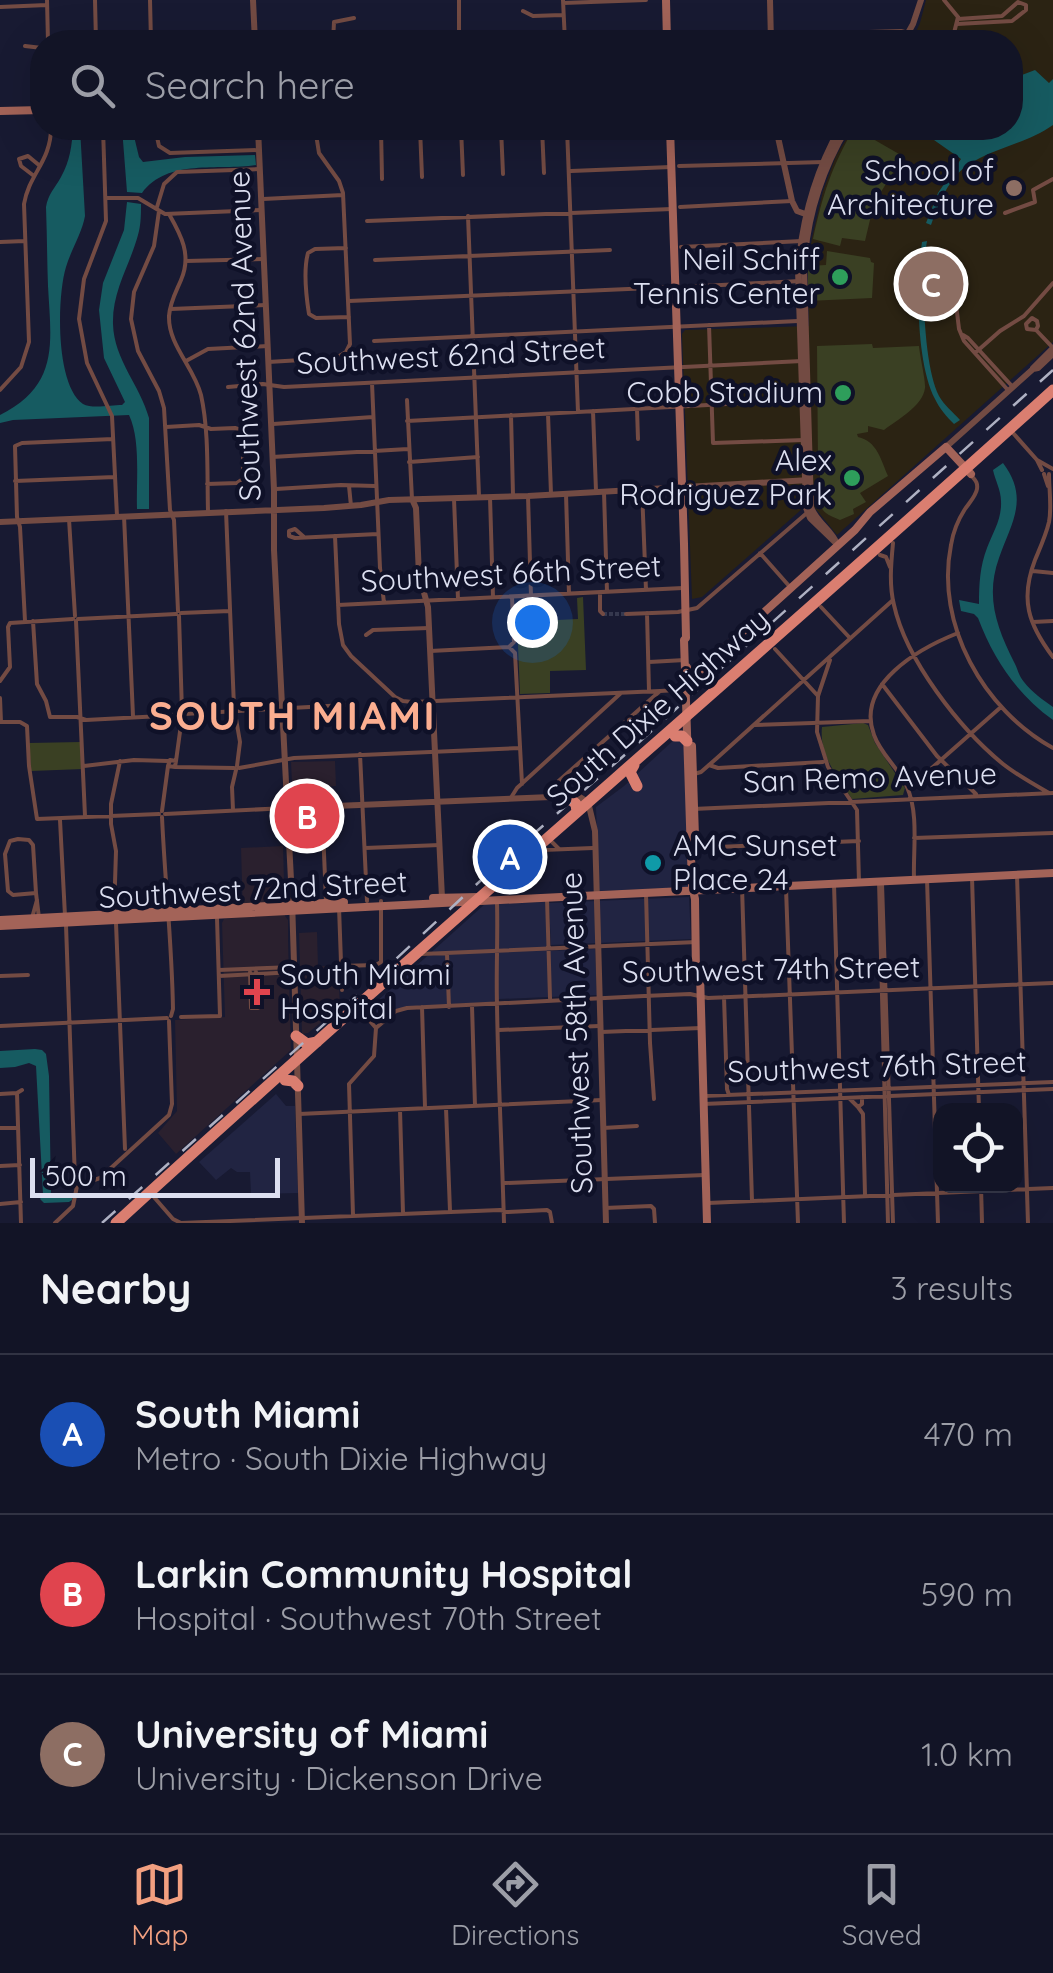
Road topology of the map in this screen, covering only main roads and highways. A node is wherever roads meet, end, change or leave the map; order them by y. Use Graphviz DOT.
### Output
graph roads {
  1 [pos="666,0"];
  2 [pos="667,30"];
  3 [pos="30,110"];
  4 [pos="0,111"];
  5 [pos="672,140"];
  6 [pos="1053,390"];
  7 [pos="1053,400"];
  8 [pos="1012,432"];
  9 [pos="968,471"];
  10 [pos="885,553"];
  11 [pos="825,594"];
  12 [pos="822,607"];
  13 [pos="808,610"];
  14 [pos="779,635"];
  15 [pos="775,649"];
  16 [pos="760,652"];
  17 [pos="686,658"];
  18 [pos="706,664"];
  19 [pos="688,679"];
  20 [pos="689,719"];
  21 [pos="681,738"];
  22 [pos="690,770"];
  23 [pos="635,773"];
  24 [pos="568,797"];
  25 [pos="585,807"];
  26 [pos="1053,873"];
  27 [pos="695,891"];
  28 [pos="484,900"];
  29 [pos="441,901"];
  30 [pos="381,903"];
  31 [pos="338,905"];
  32 [pos="292,908"];
  33 [pos="66,920"];
  34 [pos="452,920"];
  35 [pos="0,923"];
  36 [pos="421,954"];
  37 [pos="359,1008"];
  38 [pos="296,1036"];
  39 [pos="317,1042"];
  40 [pos="297,1065"];
  41 [pos="152,1195"];
  42 [pos="116,1223"];
  43 [pos="127,1223"];
  44 [pos="707,1223"];
  1 -- 2 [label="main road"];
  3 -- 4 [label="main road"];
  5 -- 17 [label="main road"];
  6 -- 8 [label="highway, South Dixie Highway"];
  7 -- 8 [label="highway, South Dixie Highway"];
  8 -- 9 [label="highway, South Dixie Highway"];
  9 -- 10 [label="highway, South Dixie Highway"];
  9 -- 18 [label="main road"];
  10 -- 11 [label="highway, South Dixie Highway"];
  10 -- 12 [label="highway, South Dixie Highway"];
  11 -- 12 [label="highway"];
  11 -- 13 [label="highway, South Dixie Highway"];
  12 -- 13 [label="highway"];
  12 -- 15 [label="highway, South Dixie Highway"];
  13 -- 14 [label="highway, South Dixie Highway"];
  14 -- 15 [label="highway"];
  14 -- 16 [label="highway, South Dixie Highway"];
  15 -- 16 [label="highway"];
  15 -- 20 [label="highway, South Dixie Highway"];
  16 -- 20 [label="highway, South Dixie Highway"];
  17 -- 18 [label="main road"];
  17 -- 19 [label="main road"];
  18 -- 19 [label="main road"];
  19 -- 20 [label="main road"];
  19 -- 20 [label="main road"];
  20 -- 21 [label="highway, South Dixie Highway"];
  20 -- 22 [label="main road"];
  20 -- 23 [label="highway, South Dixie Highway"];
  21 -- 22 [label="main road"];
  21 -- 23 [label="highway, South Dixie Highway"];
  22 -- 27 [label="main road"];
  23 -- 25 [label="highway, South Dixie Highway"];
  23 -- 25 [label="highway, South Dixie Highway"];
  24 -- 25 [label="highway"];
  25 -- 28 [label="highway, South Dixie Highway"];
  25 -- 28 [label="highway, South Dixie Highway"];
  26 -- 27 [label="main road, Southwest 72nd Street"];
  27 -- 28 [label="main road, Southwest 72nd Street"];
  27 -- 44 [label="main road"];
  28 -- 29 [label="main road, Southwest 72nd Street"];
  28 -- 34 [label="highway, South Dixie Highway"];
  28 -- 36 [label="highway, South Dixie Highway"];
  29 -- 30 [label="main road, Southwest 72nd Street"];
  29 -- 34 [label="highway"];
  30 -- 31 [label="main road, Southwest 72nd Street"];
  30 -- 31 [label="main road, Southwest 72nd Street"];
  31 -- 32 [label="main road, Southwest 72nd Street"];
  31 -- 32 [label="main road, Southwest 72nd Street"];
  32 -- 33 [label="main road, Southwest 72nd Street"];
  33 -- 35 [label="main road, Southwest 72nd Street"];
  33 -- 35 [label="main road, Southwest 72nd Street"];
  34 -- 36 [label="highway, South Dixie Highway"];
  36 -- 37 [label="highway, South Dixie Highway"];
  37 -- 39 [label="highway, South Dixie Highway"];
  37 -- 40 [label="highway, South Dixie Highway"];
  38 -- 39 [label="highway"];
  39 -- 40 [label="highway, South Dixie Highway"];
  40 -- 41 [label="highway, South Dixie Highway"];
  40 -- 41 [label="highway, South Dixie Highway"];
  41 -- 42 [label="highway, South Dixie Highway"];
  41 -- 43 [label="highway, South Dixie Highway"];
}
